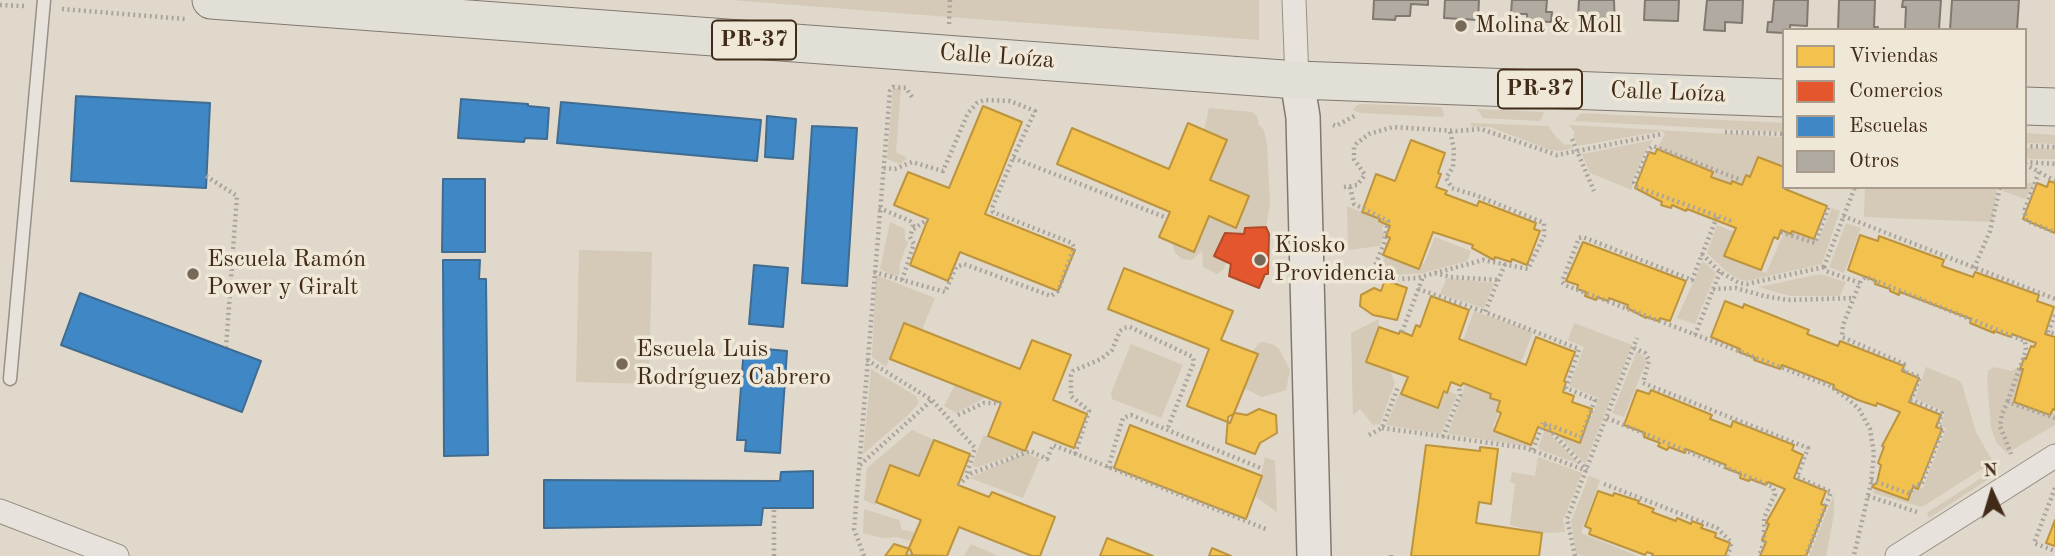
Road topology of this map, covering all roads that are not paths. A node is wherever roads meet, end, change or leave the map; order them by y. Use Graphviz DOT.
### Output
graph roads {
  1 [pos="44,0"];
  2 [pos="211,0"];
  3 [pos="1294,0"];
  4 [pos="1297,80"];
  5 [pos="1782,98"];
  6 [pos="2027,106"];
  7 [pos="2055,107"];
  8 [pos="10,379"];
  9 [pos="2055,456"];
  10 [pos="0,511"];
  11 [pos="117,556"];
  12 [pos="1314,556"];
  13 [pos="1897,556"];
  1 -- 8 [label="lane"];
  2 -- 4 [label="main road, Calle Loíza / PR-37"];
  3 -- 4 [label="street"];
  4 -- 5 [label="main road, Calle Loíza / PR-37"];
  4 -- 12 [label="street"];
  6 -- 7 [label="main road"];
  9 -- 13 [label="street"];
  10 -- 11 [label="street"];
}
